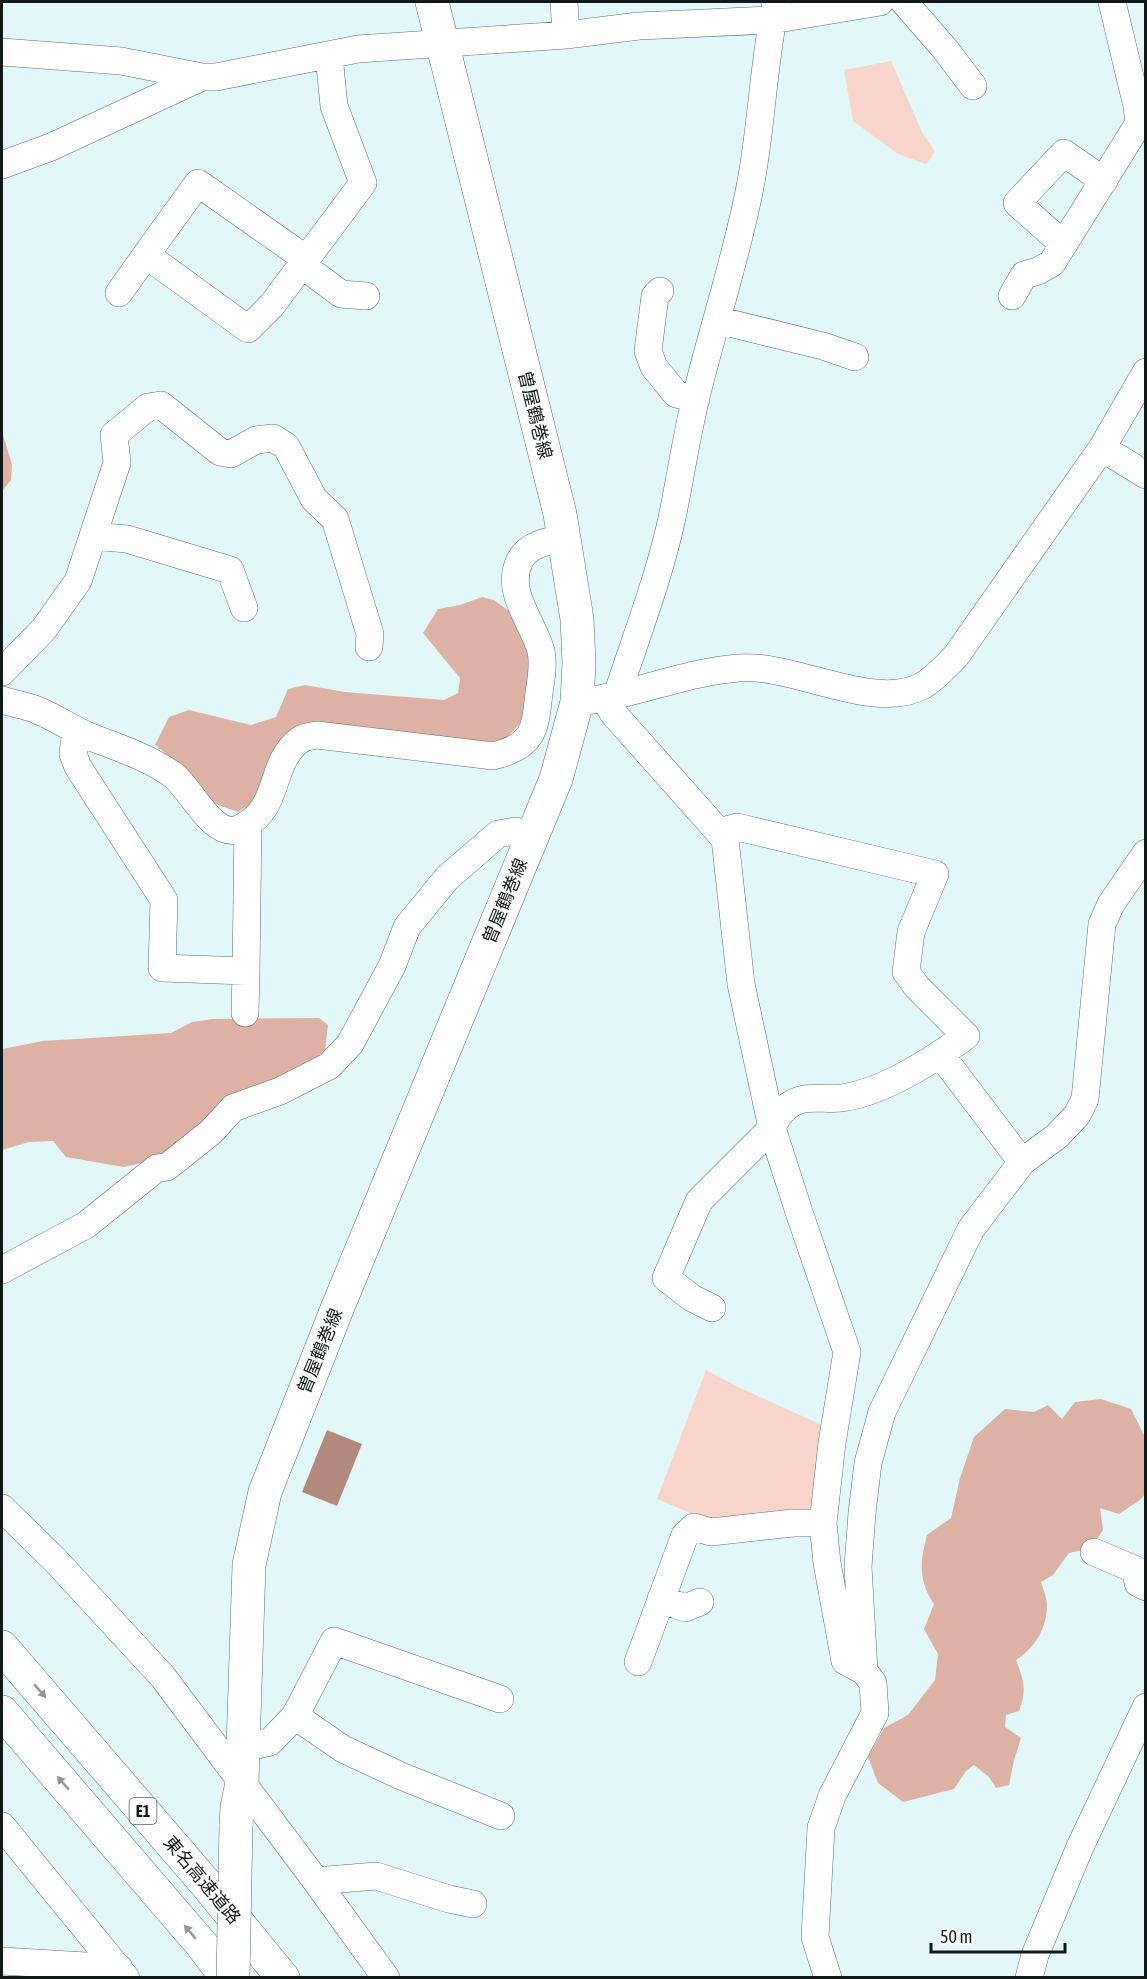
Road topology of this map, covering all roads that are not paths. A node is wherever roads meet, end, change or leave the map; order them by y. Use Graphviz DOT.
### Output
graph roads {
  1 [pos="432,2"];
  2 [pos="564,2"];
  3 [pos="880,2"];
  4 [pos="904,2"];
  5 [pos="1112,2"];
  6 [pos="774,11"];
  7 [pos="566,35"];
  8 [pos="443,45"];
  9 [pos="2,51"];
  10 [pos="330,56"];
  11 [pos="202,77"];
  12 [pos="973,86"];
  13 [pos="1142,124"];
  14 [pos="2,165"];
  15 [pos="1104,181"];
  16 [pos="1064,244"];
  17 [pos="146,255"];
  18 [pos="304,262"];
  19 [pos="660,291"];
  20 [pos="119,293"];
  21 [pos="366,296"];
  22 [pos="1012,296"];
  23 [pos="717,320"];
  24 [pos="855,357"];
  25 [pos="1146,372"];
  26 [pos="696,399"];
  27 [pos="1102,448"];
  28 [pos="1146,475"];
  29 [pos="93,536"];
  30 [pos="564,539"];
  31 [pos="244,608"];
  32 [pos="369,647"];
  33 [pos="2,672"];
  34 [pos="600,698"];
  35 [pos="2,700"];
  36 [pos="76,730"];
  37 [pos="248,824"];
  38 [pos="719,832"];
  39 [pos="532,835"];
  40 [pos="1146,853"];
  41 [pos="246,971"];
  42 [pos="245,1013"];
  43 [pos="941,1055"];
  44 [pos="772,1128"];
  45 [pos="1022,1162"];
  46 [pos="2,1270"];
  47 [pos="712,1308"];
  48 [pos="2,1508"];
  49 [pos="823,1523"];
  50 [pos="1094,1552"];
  51 [pos="1146,1587"];
  52 [pos="661,1599"];
  53 [pos="700,1602"];
  54 [pos="2,1647"];
  55 [pos="638,1662"];
  56 [pos="864,1671"];
  57 [pos="500,1699"];
  58 [pos="1146,1707"];
  59 [pos="2,1712"];
  60 [pos="295,1716"];
  61 [pos="243,1748"];
  62 [pos="242,1783"];
  63 [pos="501,1816"];
  64 [pos="2,1826"];
  65 [pos="245,1835"];
  66 [pos="316,1881"];
  67 [pos="473,1904"];
  68 [pos="2,1961"];
  69 [pos="122,1973"];
  70 [pos="226,1977"];
  71 [pos="233,1977"];
  72 [pos="252,1977"];
  73 [pos="283,1977"];
  74 [pos="386,1977"];
  75 [pos="828,1977"];
  76 [pos="1029,1977"];
  1 -- 8 [label="main road, 曽屋鶴巻線"];
  2 -- 7 [label="street"];
  3 -- 6 [label="street"];
  4 -- 12 [label="street"];
  5 -- 13 [label="street"];
  6 -- 7 [label="street"];
  6 -- 23 [label="street"];
  7 -- 8 [label="street"];
  8 -- 10 [label="street"];
  8 -- 30 [label="main road, 曽屋鶴巻線"];
  9 -- 11 [label="street"];
  10 -- 11 [label="street"];
  10 -- 18 [label="street"];
  11 -- 14 [label="street"];
  13 -- 15 [label="street"];
  15 -- 16 [label="street"];
  15 -- 16 [label="street"];
  16 -- 22 [label="street"];
  17 -- 18 [label="street"];
  17 -- 18 [label="street"];
  17 -- 20 [label="street"];
  18 -- 21 [label="street"];
  19 -- 26 [label="street"];
  23 -- 24 [label="street"];
  23 -- 26 [label="street"];
  25 -- 27 [label="street"];
  26 -- 34 [label="street"];
  27 -- 28 [label="street"];
  27 -- 34 [label="street"];
  29 -- 31 [label="street"];
  29 -- 32 [label="street"];
  29 -- 33 [label="street"];
  30 -- 34 [label="main road, 曽屋鶴巻線"];
  30 -- 37 [label="street"];
  34 -- 38 [label="street"];
  34 -- 39 [label="main road, 曽屋鶴巻線"];
  35 -- 36 [label="street"];
  36 -- 37 [label="street"];
  36 -- 41 [label="street"];
  37 -- 41 [label="street"];
  38 -- 43 [label="street"];
  38 -- 44 [label="street"];
  39 -- 46 [label="street"];
  39 -- 61 [label="main road, 曽屋鶴巻線"];
  40 -- 45 [label="street"];
  41 -- 42 [label="street"];
  43 -- 44 [label="street"];
  43 -- 45 [label="street"];
  44 -- 47 [label="street"];
  44 -- 49 [label="street"];
  45 -- 56 [label="street"];
  48 -- 62 [label="street"];
  49 -- 52 [label="street"];
  49 -- 56 [label="street"];
  50 -- 51 [label="street"];
  52 -- 53 [label="street"];
  52 -- 55 [label="street"];
  54 -- 73 [label="main road, 東名高速道路 / E1, one-way"];
  56 -- 75 [label="street"];
  57 -- 60 [label="street"];
  58 -- 76 [label="street"];
  70 -- 59 [label="main road, E1, one-way"];
  60 -- 61 [label="street"];
  60 -- 63 [label="street"];
  61 -- 62 [label="main road, 曽屋鶴巻線"];
  62 -- 65 [label="main road, 曽屋鶴巻線"];
  62 -- 66 [label="street"];
  64 -- 69 [label="street"];
  65 -- 71 [label="main road, 曽屋鶴巻線, bridge"];
  65 -- 72 [label="main road, 曽屋鶴巻線"];
  66 -- 67 [label="street"];
  66 -- 74 [label="street"];
  68 -- 69 [label="street"];
}
